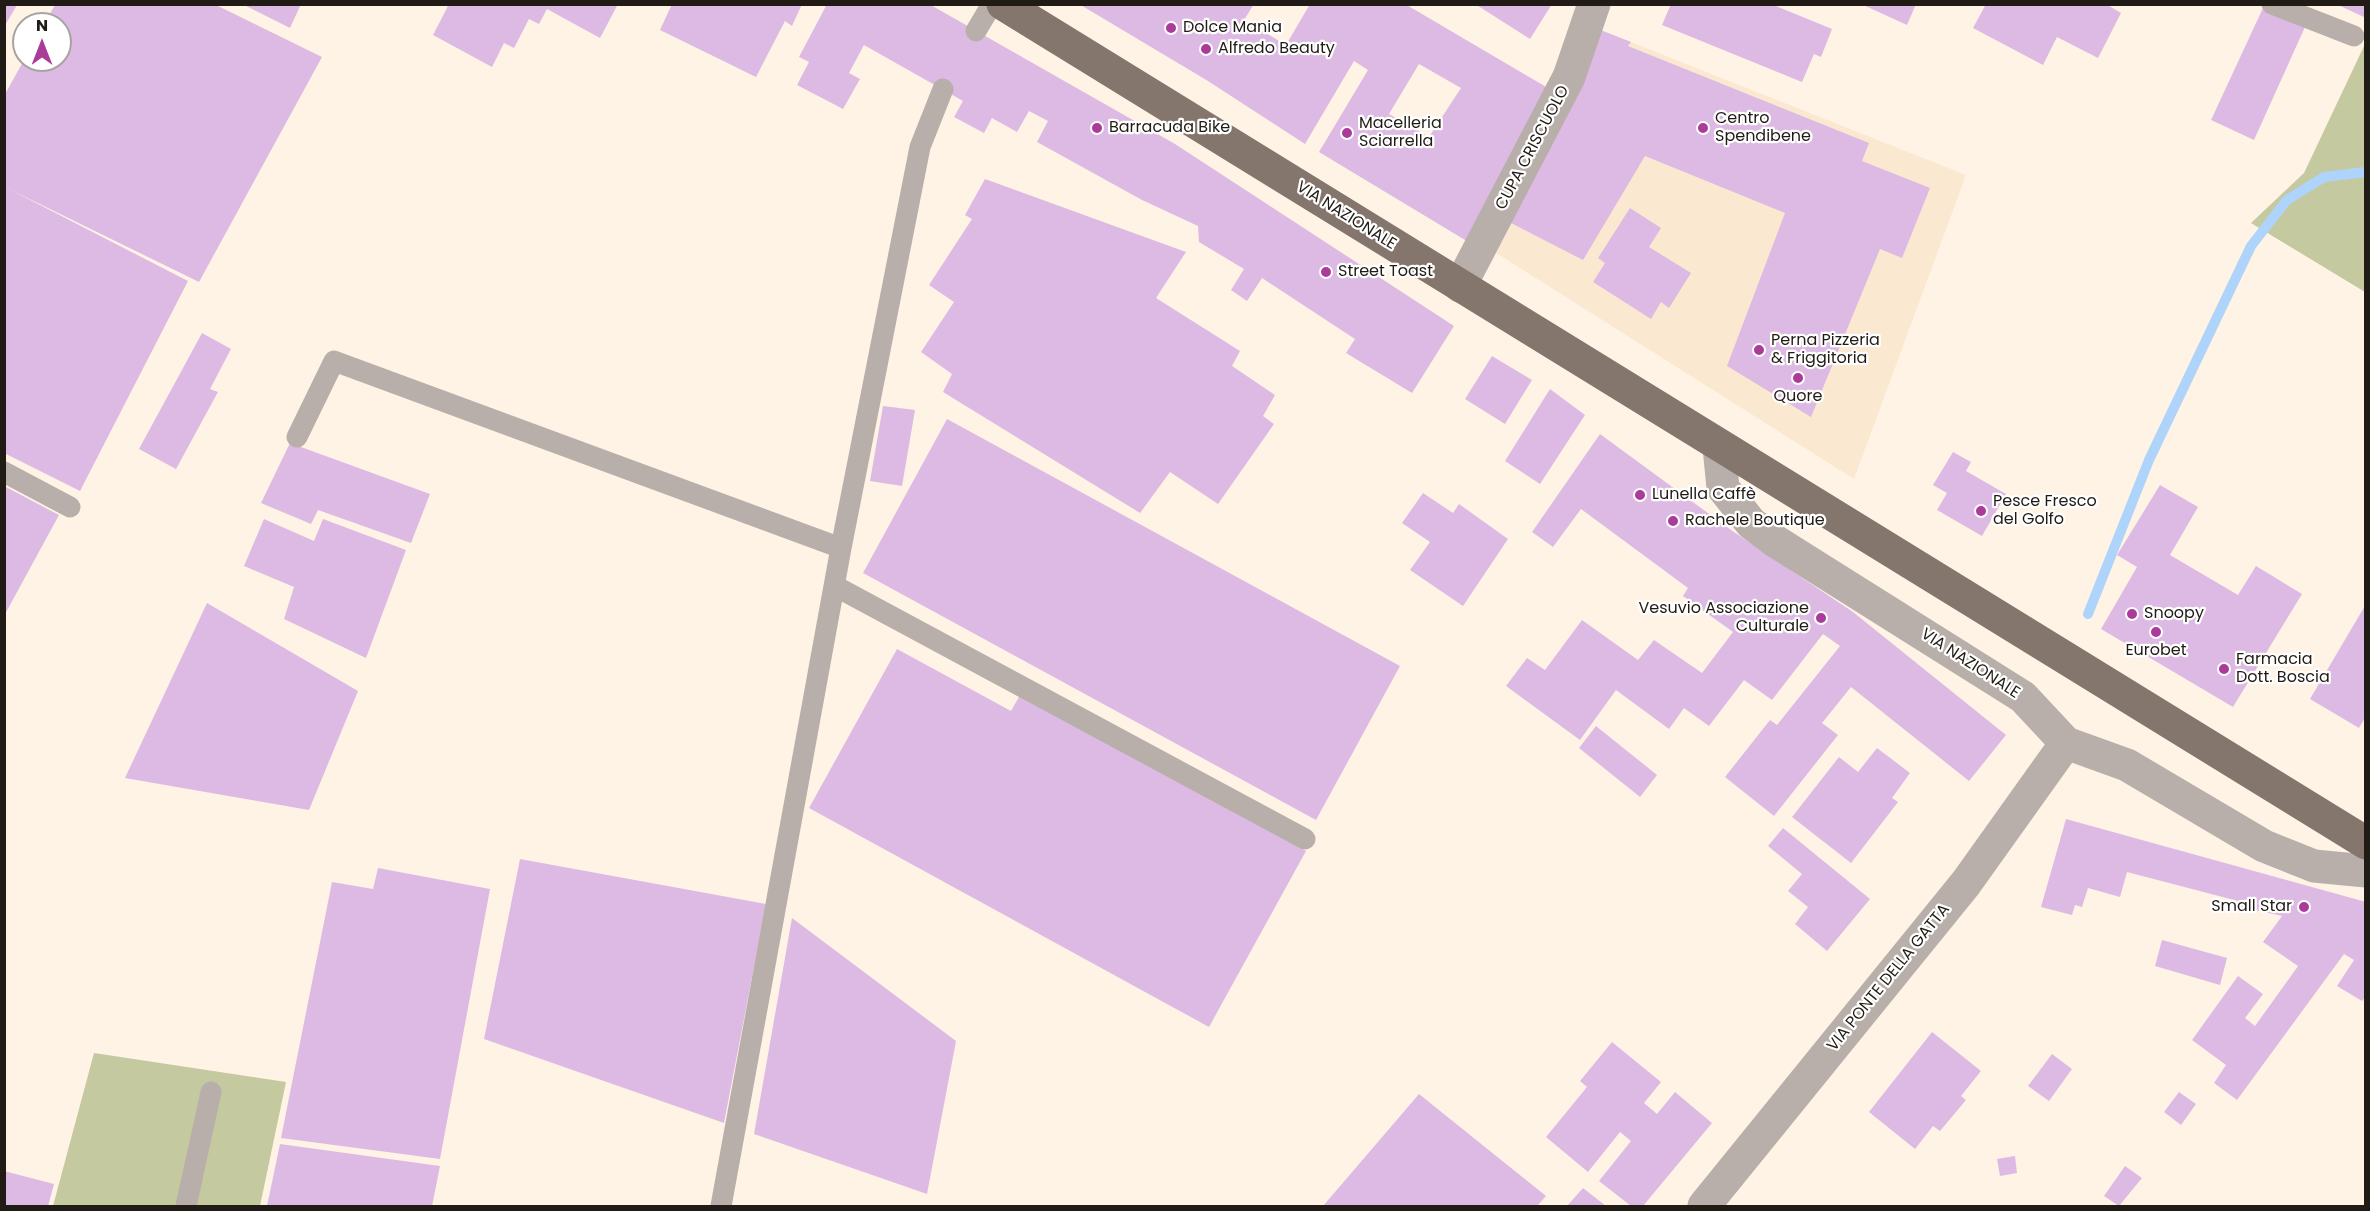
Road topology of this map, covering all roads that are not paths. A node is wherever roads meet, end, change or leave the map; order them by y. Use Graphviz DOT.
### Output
graph roads {
  1 [pos="992,4"];
  2 [pos="1003,4"];
  3 [pos="1594,4"];
  4 [pos="2272,4"];
  5 [pos="976,31"];
  6 [pos="2354,36"];
  7 [pos="943,89"];
  8 [pos="1460,286"];
  9 [pos="297,437"];
  10 [pos="1719,447"];
  11 [pos="4,472"];
  12 [pos="70,507"];
  13 [pos="841,548"];
  14 [pos="835,586"];
  15 [pos="2066,743"];
  16 [pos="1305,839"];
  17 [pos="2364,846"];
  18 [pos="211,1092"];
  19 [pos="186,1206"];
  20 [pos="721,1206"];
  21 [pos="1704,1206"];
  1 -- 5 [label="lane"];
  2 -- 8 [label="main road, VIA NAZIONALE"];
  3 -- 8 [label="street, CUPA CRISCUOLO"];
  4 -- 6 [label="lane"];
  7 -- 13 [label="lane"];
  8 -- 10 [label="main road, VIA NAZIONALE"];
  9 -- 13 [label="lane"];
  10 -- 15 [label="street, VIA NAZIONALE"];
  10 -- 17 [label="main road, VIA NAZIONALE"];
  11 -- 12 [label="lane"];
  13 -- 14 [label="lane"];
  14 -- 16 [label="lane"];
  14 -- 20 [label="lane"];
  15 -- 17 [label="street, VIA NAZIONALE"];
  15 -- 21 [label="street, VIA PONTE DELLA GATTA"];
  18 -- 19 [label="lane"];
}
